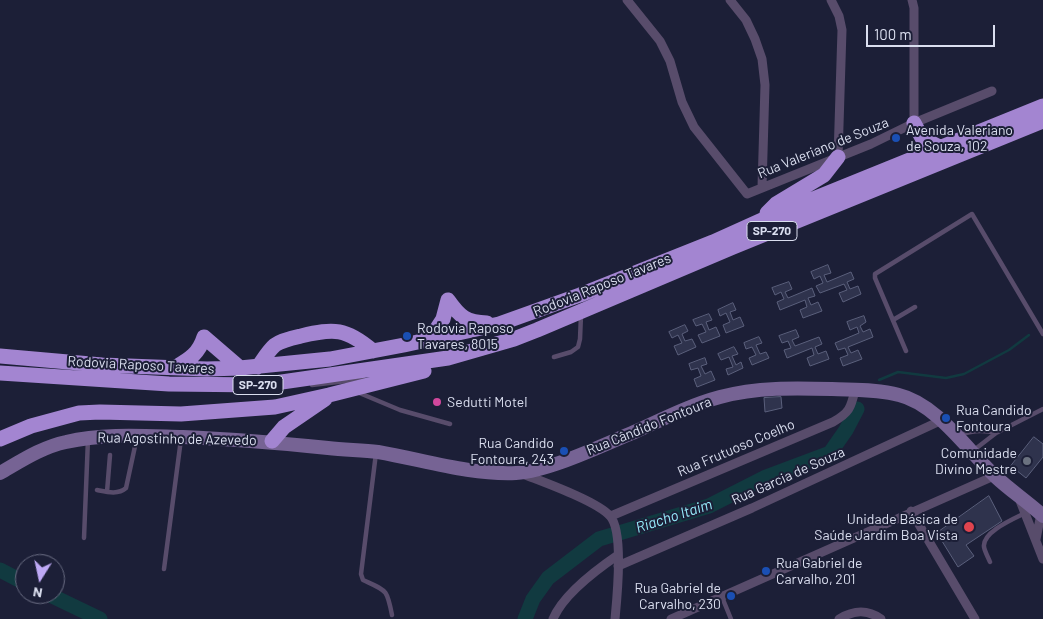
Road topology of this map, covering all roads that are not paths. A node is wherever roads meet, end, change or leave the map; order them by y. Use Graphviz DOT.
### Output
graph roads {
  1 [pos="627,0"];
  2 [pos="730,0"];
  3 [pos="831,0"];
  4 [pos="912,0"];
  5 [pos="992,91"];
  6 [pos="1043,106"];
  7 [pos="1043,121"];
  8 [pos="914,123"];
  9 [pos="941,148"];
  10 [pos="838,157"];
  11 [pos="762,187"];
  12 [pos="764,219"];
  13 [pos="915,307"];
  14 [pos="581,311"];
  15 [pos="893,320"];
  16 [pos="499,324"];
  17 [pos="1043,334"];
  18 [pos="430,339"];
  19 [pos="373,351"];
  20 [pos="906,351"];
  21 [pos="5,357"];
  22 [pos="554,357"];
  23 [pos="448,358"];
  24 [pos="258,367"];
  25 [pos="176,368"];
  26 [pos="240,368"];
  27 [pos="421,372"];
  28 [pos="5,373"];
  29 [pos="261,385"];
  30 [pos="294,386"];
  31 [pos="302,386"];
  32 [pos="352,390"];
  33 [pos="856,390"];
  34 [pos="329,395"];
  35 [pos="1043,408"];
  36 [pos="940,421"];
  37 [pos="450,424"];
  38 [pos="996,433"];
  39 [pos="138,436"];
  40 [pos="958,436"];
  41 [pos="182,437"];
  42 [pos="88,438"];
  43 [pos="0,439"];
  44 [pos="272,441"];
  45 [pos="973,451"];
  46 [pos="376,452"];
  47 [pos="110,455"];
  48 [pos="0,473"];
  49 [pos="521,473"];
  50 [pos="994,476"];
  51 [pos="97,490"];
  52 [pos="107,492"];
  53 [pos="1018,496"];
  54 [pos="911,511"];
  55 [pos="1025,513"];
  56 [pos="1042,515"];
  57 [pos="613,520"];
  58 [pos="84,538"];
  59 [pos="1036,539"];
  60 [pos="618,555"];
  61 [pos="1043,559"];
  62 [pos="990,562"];
  63 [pos="618,566"];
  64 [pos="164,570"];
  65 [pos="722,597"];
  66 [pos="392,615"];
  67 [pos="553,619"];
  68 [pos="615,619"];
  69 [pos="670,619"];
  70 [pos="731,619"];
  71 [pos="839,619"];
  72 [pos="881,619"];
  73 [pos="975,619"];
  1 -- 11 [label="street, Rua Valeriano de Souza"];
  2 -- 11 [label="street"];
  3 -- 10 [label="street"];
  4 -- 8 [label="street"];
  5 -- 8 [label="street, Rua Valeriano de Souza"];
  6 -- 9 [label="highway, Rodovia Raposo Tavares / SP-270"];
  7 -- 14 [label="highway, Rodovia Raposo Tavares / SP-270"];
  8 -- 9 [label="highway"];
  8 -- 10 [label="street, Rua Valeriano de Souza"];
  9 -- 12 [label="highway, Rodovia Raposo Tavares / SP-270"];
  10 -- 11 [label="street, Rua Valeriano de Souza"];
  10 -- 12 [label="highway"];
  12 -- 16 [label="highway, Rodovia Raposo Tavares / SP-270"];
  13 -- 15 [label="lane"];
  14 -- 22 [label="lane"];
  14 -- 23 [label="highway, Rodovia Raposo Tavares / SP-270"];
  15 -- 17 [label="lane"];
  15 -- 20 [label="lane"];
  16 -- 18 [label="highway, Rodovia Raposo Tavares / SP-270"];
  16 -- 18 [label="highway"];
  18 -- 19 [label="highway, Rodovia Raposo Tavares / SP-270"];
  19 -- 24 [label="highway, Rodovia Raposo Tavares / SP-270"];
  19 -- 24 [label="highway"];
  21 -- 25 [label="highway, Rodovia Raposo Tavares / SP-270"];
  23 -- 27 [label="highway"];
  23 -- 29 [label="highway, Rodovia Raposo Tavares / SP-270"];
  24 -- 26 [label="highway, Rodovia Raposo Tavares / SP-270"];
  25 -- 26 [label="highway, Rodovia Raposo Tavares / SP-270"];
  25 -- 26 [label="highway"];
  27 -- 31 [label="lane"];
  27 -- 32 [label="highway"];
  28 -- 29 [label="highway, Rodovia Raposo Tavares / SP-270"];
  29 -- 30 [label="lane"];
  32 -- 34 [label="highway"];
  32 -- 37 [label="lane"];
  33 -- 36 [label="main road, Rua Cândido Fontoura"];
  33 -- 49 [label="main road, Rua Cândido Fontoura"];
  33 -- 57 [label="street, Rua Frutuoso Coelho"];
  34 -- 43 [label="highway"];
  34 -- 44 [label="highway"];
  35 -- 38 [label="lane"];
  36 -- 40 [label="main road, Rua Cândido Fontoura"];
  36 -- 63 [label="street, Rua Garcia de Souza"];
  38 -- 40 [label="lane"];
  38 -- 45 [label="lane"];
  39 -- 41 [label="main road, Rua Agostinho de Azevedo"];
  39 -- 42 [label="main road, Rua Agostinho de Azevedo"];
  39 -- 52 [label="lane"];
  40 -- 45 [label="main road, Rua Cândido Fontoura"];
  41 -- 44 [label="main road, Rua Agostinho de Azevedo"];
  41 -- 64 [label="lane"];
  42 -- 48 [label="main road, Rua Agostinho de Azevedo"];
  42 -- 58 [label="lane"];
  44 -- 46 [label="main road, Rua Cândido Fontoura"];
  45 -- 50 [label="main road, Rua Cândido Fontoura"];
  46 -- 49 [label="main road, Rua Cândido Fontoura"];
  46 -- 66 [label="lane"];
  47 -- 52 [label="lane"];
  49 -- 57 [label="street"];
  50 -- 53 [label="main road, Rua Cândido Fontoura"];
  50 -- 54 [label="street"];
  51 -- 52 [label="lane"];
  53 -- 55 [label="street"];
  53 -- 56 [label="main road, Rua Cândido Fontoura"];
  54 -- 65 [label="street"];
  54 -- 73 [label="street"];
  55 -- 59 [label="street"];
  55 -- 62 [label="lane"];
  56 -- 59 [label="street"];
  57 -- 60 [label="street"];
  59 -- 61 [label="street"];
  60 -- 63 [label="street"];
  60 -- 67 [label="street"];
  63 -- 68 [label="street"];
  65 -- 69 [label="street"];
  65 -- 70 [label="lane"];
  71 -- 72 [label="street"];
}
